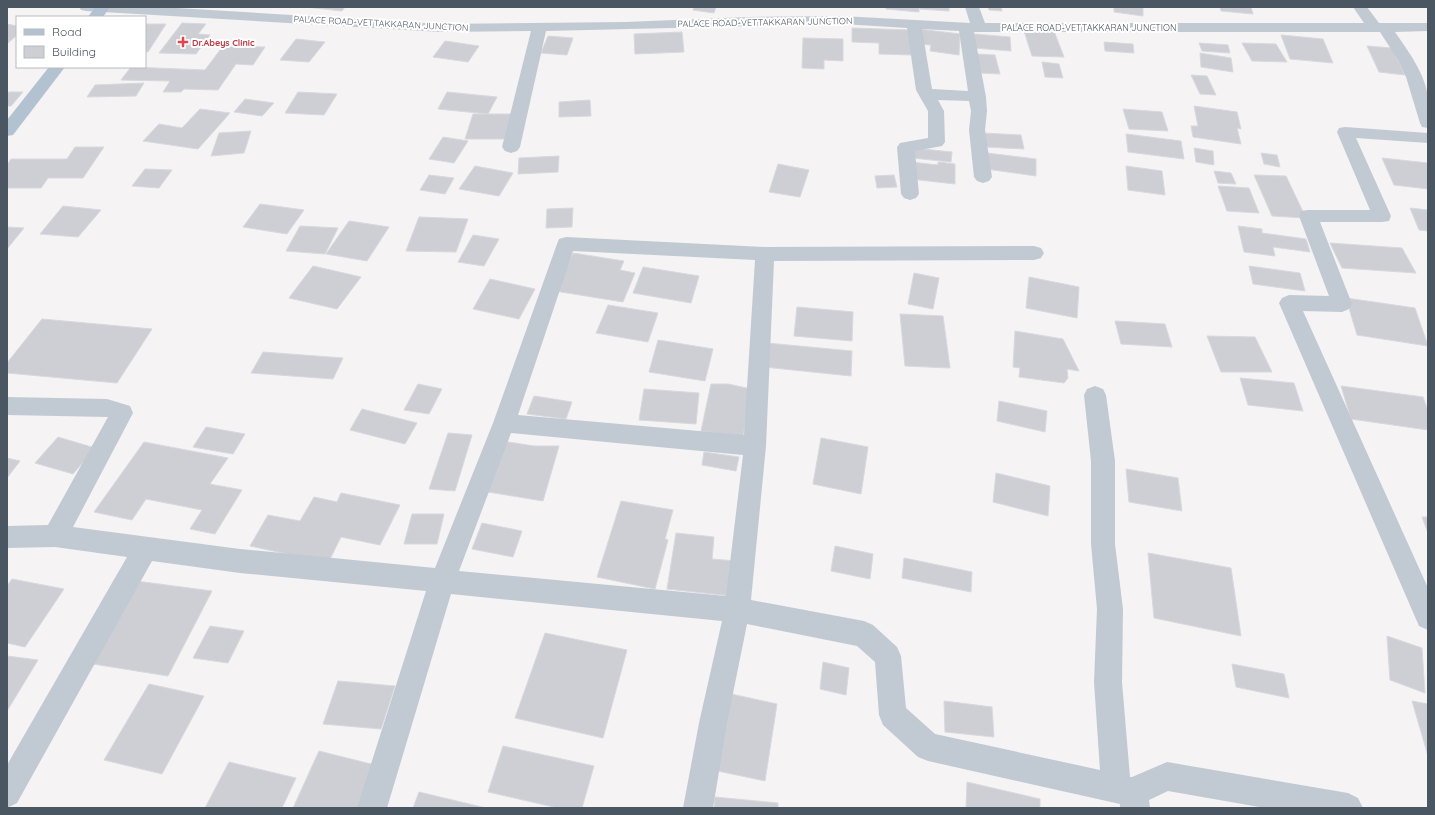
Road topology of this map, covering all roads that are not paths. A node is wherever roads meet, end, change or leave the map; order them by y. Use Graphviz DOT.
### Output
graph roads {
  1 [pos="86,7"];
  2 [pos="103,7"];
  3 [pos="972,7"];
  4 [pos="1360,7"];
  5 [pos="751,14"];
  6 [pos="96,16"];
  7 [pos="914,24"];
  8 [pos="540,26"];
  9 [pos="1379,26"];
  10 [pos="972,27"];
  11 [pos="1428,27"];
  12 [pos="55,68"];
  13 [pos="927,94"];
  14 [pos="978,97"];
  15 [pos="1428,123"];
  16 [pos="7,131"];
  17 [pos="1428,138"];
  18 [pos="511,147"];
  19 [pos="984,177"];
  20 [pos="910,194"];
  21 [pos="1034,253"];
  22 [pos="765,254"];
  23 [pos="1095,395"];
  24 [pos="7,406"];
  25 [pos="504,423"];
  26 [pos="755,446"];
  27 [pos="56,536"];
  28 [pos="7,537"];
  29 [pos="146,548"];
  30 [pos="442,581"];
  31 [pos="737,610"];
  32 [pos="1428,617"];
  33 [pos="7,792"];
  34 [pos="1128,796"];
  35 [pos="372,808"];
  36 [pos="698,808"];
  37 [pos="1348,808"];
  1 -- 2 [label="street, PALACE ROAD-VETTAKKARAN JUNCTION"];
  2 -- 6 [label="main road"];
  2 -- 8 [label="street, PALACE ROAD-VETTAKKARAN JUNCTION"];
  3 -- 10 [label="street"];
  4 -- 9 [label="street"];
  5 -- 7 [label="street, PALACE ROAD-VETTAKKARAN JUNCTION"];
  5 -- 8 [label="street, PALACE ROAD-VETTAKKARAN JUNCTION"];
  7 -- 10 [label="street, PALACE ROAD-VETTAKKARAN JUNCTION"];
  7 -- 13 [label="street"];
  8 -- 18 [label="street"];
  9 -- 10 [label="street, PALACE ROAD-VETTAKKARAN JUNCTION"];
  9 -- 11 [label="street, PALACE ROAD-VETTAKKARAN JUNCTION"];
  9 -- 15 [label="street"];
  10 -- 14 [label="street"];
  12 -- 16 [label="main road"];
  13 -- 14 [label="street"];
  13 -- 20 [label="street"];
  14 -- 19 [label="street"];
  17 -- 32 [label="street"];
  21 -- 22 [label="street"];
  22 -- 25 [label="street"];
  22 -- 26 [label="street"];
  23 -- 34 [label="street"];
  24 -- 27 [label="street"];
  25 -- 26 [label="street"];
  25 -- 30 [label="street"];
  26 -- 31 [label="street"];
  27 -- 28 [label="street"];
  27 -- 29 [label="street"];
  29 -- 30 [label="street"];
  29 -- 33 [label="street"];
  30 -- 31 [label="street"];
  30 -- 35 [label="street"];
  31 -- 34 [label="street"];
  31 -- 36 [label="street"];
  34 -- 37 [label="street"];
}
